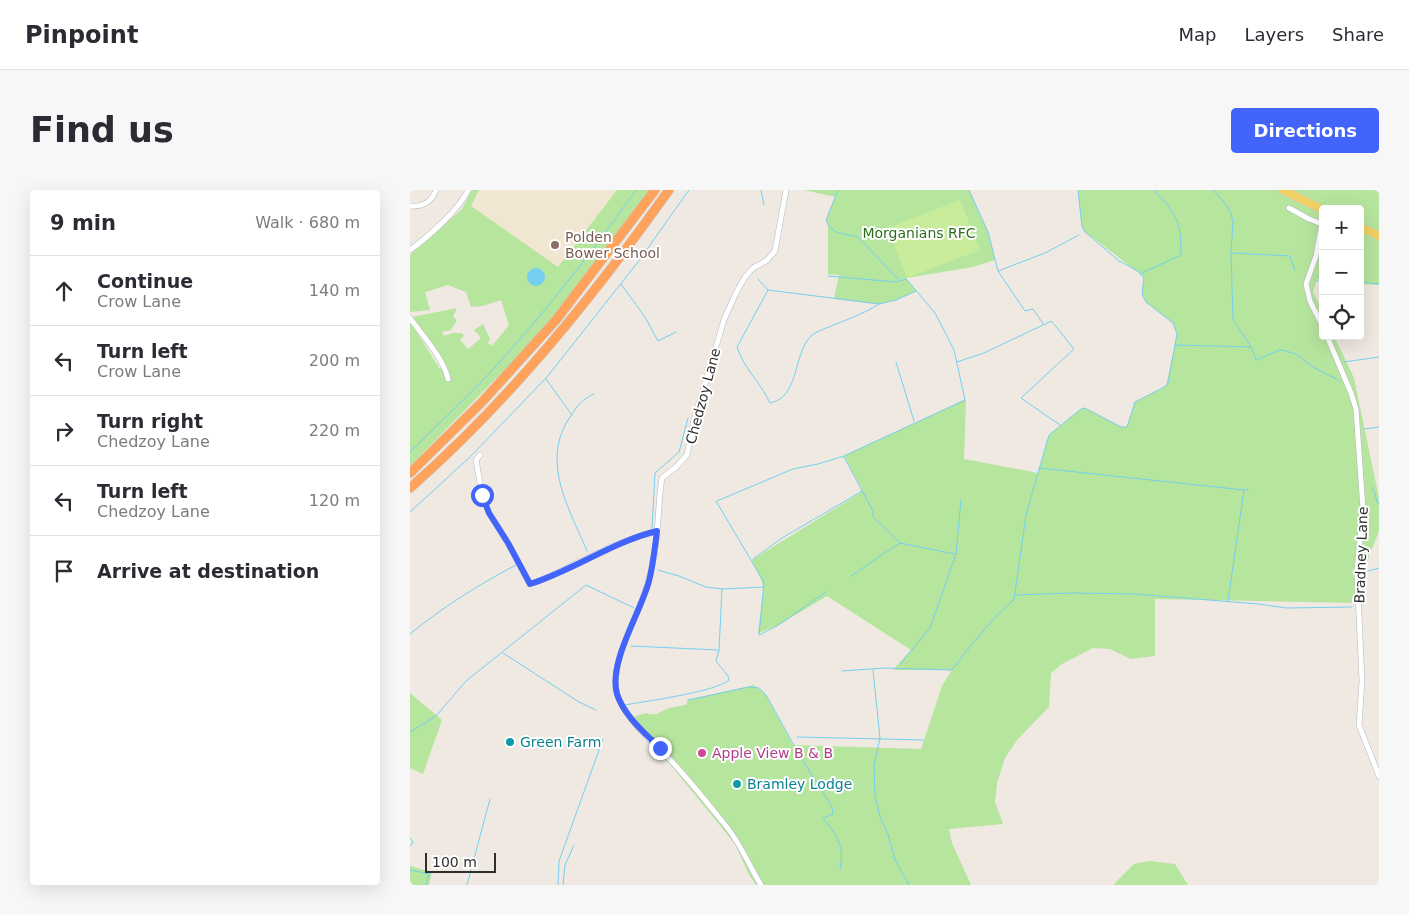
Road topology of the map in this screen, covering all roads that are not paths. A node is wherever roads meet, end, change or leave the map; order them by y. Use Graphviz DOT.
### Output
graph roads {
  1 [pos="436,190"];
  2 [pos="468,190"];
  3 [pos="655,190"];
  4 [pos="669,190"];
  5 [pos="786,190"];
  6 [pos="1284,190"];
  7 [pos="410,207"];
  8 [pos="1289,208"];
  9 [pos="1319,208"];
  10 [pos="1319,221"];
  11 [pos="1364,229"];
  12 [pos="1379,236"];
  13 [pos="1319,238"];
  14 [pos="410,250"];
  15 [pos="410,318"];
  16 [pos="1319,319"];
  17 [pos="1329,340"];
  18 [pos="448,379"];
  19 [pos="480,455"];
  20 [pos="410,473"];
  21 [pos="410,488"];
  22 [pos="657,531"];
  23 [pos="1379,776"];
  24 [pos="761,885"];
  1 -- 7 [label="street"];
  2 -- 14 [label="street"];
  3 -- 20 [label="highway"];
  4 -- 21 [label="highway"];
  5 -- 22 [label="street, Chedzoy Lane"];
  6 -- 9 [label="main road"];
  8 -- 10 [label="street"];
  11 -- 12 [label="main road"];
  13 -- 16 [label="street"];
  15 -- 18 [label="street"];
  17 -- 23 [label="street, Bradney Lane"];
  19 -- 22 [label="street"];
  22 -- 24 [label="street, Chedzoy Lane"];
}
